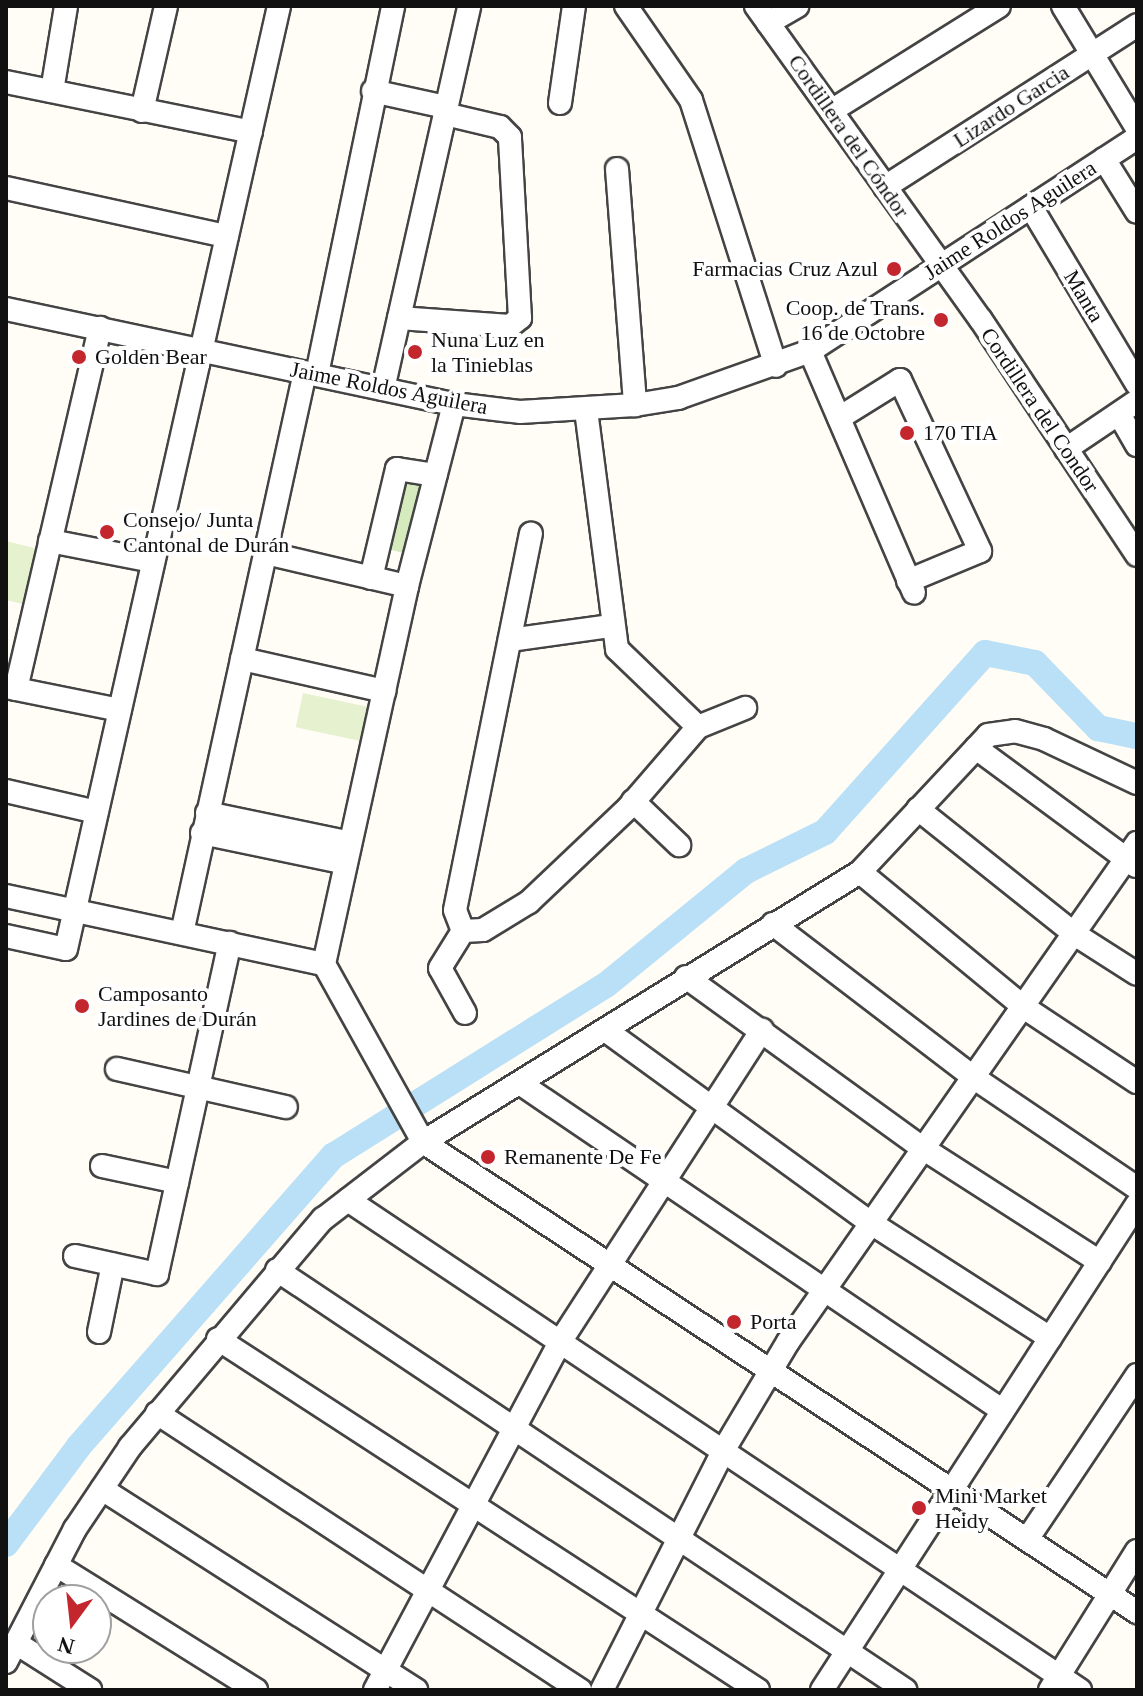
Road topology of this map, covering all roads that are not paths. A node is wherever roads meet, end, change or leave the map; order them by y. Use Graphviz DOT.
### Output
graph roads {
  1 [pos="66,6"];
  2 [pos="166,6"];
  3 [pos="279,6"];
  4 [pos="393,6"];
  5 [pos="469,6"];
  6 [pos="574,6"];
  7 [pos="626,6"];
  8 [pos="797,6"];
  9 [pos="999,6"];
  10 [pos="1063,6"];
  11 [pos="762,14"];
  12 [pos="1137,25"];
  13 [pos="1092,54"];
  14 [pos="6,82"];
  15 [pos="52,91"];
  16 [pos="373,91"];
  17 [pos="560,103"];
  18 [pos="142,111"];
  19 [pos="446,111"];
  20 [pos="831,111"];
  21 [pos="1137,128"];
  22 [pos="251,132"];
  23 [pos="1137,138"];
  24 [pos="1104,159"];
  25 [pos="617,169"];
  26 [pos="885,187"];
  27 [pos="6,188"];
  28 [pos="1031,207"];
  29 [pos="1137,212"];
  30 [pos="227,236"];
  31 [pos="941,265"];
  32 [pos="6,309"];
  33 [pos="399,318"];
  34 [pos="100,328"];
  35 [pos="201,350"];
  36 [pos="810,351"];
  37 [pos="776,366"];
  38 [pos="311,373"];
  39 [pos="1137,384"];
  40 [pos="383,389"];
  41 [pos="454,404"];
  42 [pos="635,405"];
  43 [pos="1128,407"];
  44 [pos="586,410"];
  45 [pos="839,418"];
  46 [pos="1137,445"];
  47 [pos="1066,449"];
  48 [pos="436,475"];
  49 [pos="531,534"];
  50 [pos="50,541"];
  51 [pos="266,553"];
  52 [pos="1137,555"];
  53 [pos="153,561"];
  54 [pos="371,578"];
  55 [pos="407,586"];
  56 [pos="611,626"];
  57 [pos="510,640"];
  58 [pos="242,659"];
  59 [pos="11,688"];
  60 [pos="384,691"];
  61 [pos="745,708"];
  62 [pos="120,710"];
  63 [pos="698,727"];
  64 [pos="976,748"];
  65 [pos="1137,783"];
  66 [pos="6,791"];
  67 [pos="633,801"];
  68 [pos="918,809"];
  69 [pos="97,812"];
  70 [pos="205,823"];
  71 [pos="679,845"];
  72 [pos="347,853"];
  73 [pos="1133,856"];
  74 [pos="860,872"];
  75 [pos="6,896"];
  76 [pos="74,910"];
  77 [pos="773,924"];
  78 [pos="463,931"];
  79 [pos="182,933"];
  80 [pos="1076,935"];
  81 [pos="6,936"];
  82 [pos="230,943"];
  83 [pos="324,964"];
  84 [pos="1137,974"];
  85 [pos="686,977"];
  86 [pos="1025,1008"];
  87 [pos="465,1013"];
  88 [pos="762,1030"];
  89 [pos="608,1032"];
  90 [pos="117,1069"];
  91 [pos="976,1079"];
  92 [pos="1137,1082"];
  93 [pos="521,1084"];
  94 [pos="198,1087"];
  95 [pos="711,1103"];
  96 [pos="286,1107"];
  97 [pos="421,1138"];
  98 [pos="924,1149"];
  99 [pos="102,1166"];
  100 [pos="177,1182"];
  101 [pos="660,1182"];
  102 [pos="1137,1188"];
  103 [pos="348,1200"];
  104 [pos="1137,1204"];
  105 [pos="871,1223"];
  106 [pos="75,1256"];
  107 [pos="608,1262"];
  108 [pos="1100,1262"];
  109 [pos="113,1264"];
  110 [pos="277,1270"];
  111 [pos="822,1290"];
  112 [pos="99,1332"];
  113 [pos="1050,1338"];
  114 [pos="218,1339"];
  115 [pos="560,1342"];
  116 [pos="771,1371"];
  117 [pos="1137,1375"];
  118 [pos="1003,1411"];
  119 [pos="157,1413"];
  120 [pos="515,1429"];
  121 [pos="723,1451"];
  122 [pos="953,1488"];
  123 [pos="102,1489"];
  124 [pos="474,1506"];
  125 [pos="677,1538"];
  126 [pos="1028,1538"];
  127 [pos="1137,1551"];
  128 [pos="56,1565"];
  129 [pos="900,1570"];
  130 [pos="429,1591"];
  131 [pos="1112,1595"];
  132 [pos="1137,1612"];
  133 [pos="640,1613"];
  134 [pos="847,1651"];
  135 [pos="11,1653"];
  136 [pos="380,1680"];
  137 [pos="1054,1683"];
  138 [pos="90,1690"];
  139 [pos="256,1690"];
  140 [pos="416,1690"];
  141 [pos="580,1690"];
  142 [pos="602,1690"];
  143 [pos="758,1690"];
  144 [pos="822,1690"];
  145 [pos="905,1690"];
  146 [pos="1080,1690"];
  1 -- 15 [label="street"];
  2 -- 18 [label="street"];
  3 -- 22 [label="street"];
  4 -- 16 [label="street"];
  5 -- 19 [label="street"];
  6 -- 17 [label="street"];
  7 -- 37 [label="street"];
  8 -- 11 [label="street"];
  9 -- 20 [label="street"];
  10 -- 13 [label="street"];
  11 -- 20 [label="street, Cordillera del Cóndor"];
  12 -- 13 [label="street, Lizardo Garcia"];
  13 -- 21 [label="street"];
  13 -- 26 [label="street, Lizardo Garcia"];
  14 -- 15 [label="street"];
  15 -- 18 [label="street"];
  16 -- 19 [label="street"];
  16 -- 38 [label="street"];
  18 -- 22 [label="street"];
  19 -- 33 [label="street"];
  19 -- 33 [label="street"];
  20 -- 26 [label="street, Cordillera del Cóndor"];
  22 -- 30 [label="street"];
  23 -- 24 [label="street, Jaime Roldos Aguilera"];
  24 -- 28 [label="street, Jaime Roldos Aguilera"];
  24 -- 29 [label="street"];
  25 -- 42 [label="street"];
  26 -- 31 [label="street, Cordillera del Cóndor"];
  27 -- 30 [label="street"];
  28 -- 31 [label="street, Jaime Roldos Aguilera"];
  28 -- 39 [label="street, Manta"];
  30 -- 35 [label="street"];
  31 -- 36 [label="street, Jaime Roldos Aguilera"];
  31 -- 47 [label="street, Cordillera del Condor"];
  32 -- 34 [label="street, Jaime Roldos Aguilera"];
  33 -- 40 [label="street"];
  34 -- 35 [label="street, Jaime Roldos Aguilera"];
  34 -- 50 [label="street"];
  35 -- 38 [label="street, Jaime Roldos Aguilera"];
  35 -- 53 [label="street"];
  36 -- 37 [label="street, Jaime Roldos Aguilera"];
  36 -- 45 [label="street"];
  37 -- 42 [label="street, Jaime Roldos Aguilera"];
  38 -- 40 [label="street, Jaime Roldos Aguilera"];
  38 -- 51 [label="street"];
  40 -- 41 [label="street, Jaime Roldos Aguilera"];
  41 -- 44 [label="street, Jaime Roldos Aguilera"];
  41 -- 48 [label="street"];
  42 -- 44 [label="street, Jaime Roldos Aguilera"];
  43 -- 46 [label="street"];
  43 -- 47 [label="street"];
  44 -- 56 [label="street"];
  45 -- 45 [label="street"];
  47 -- 52 [label="street, Cordillera del Condor"];
  48 -- 54 [label="street"];
  48 -- 55 [label="street"];
  49 -- 57 [label="street"];
  50 -- 53 [label="street"];
  50 -- 59 [label="street"];
  51 -- 54 [label="street"];
  51 -- 58 [label="street"];
  53 -- 62 [label="street"];
  54 -- 55 [label="street"];
  55 -- 60 [label="street"];
  56 -- 57 [label="street"];
  56 -- 63 [label="street"];
  57 -- 78 [label="street"];
  58 -- 60 [label="street"];
  58 -- 70 [label="street"];
  59 -- 62 [label="street"];
  60 -- 72 [label="street"];
  61 -- 63 [label="street"];
  62 -- 69 [label="street"];
  63 -- 67 [label="street"];
  64 -- 65 [label="street"];
  64 -- 68 [label="street"];
  64 -- 73 [label="street"];
  66 -- 69 [label="street"];
  67 -- 71 [label="street"];
  67 -- 78 [label="street"];
  68 -- 74 [label="street"];
  68 -- 80 [label="street"];
  69 -- 76 [label="street"];
  70 -- 72 [label="street"];
  70 -- 79 [label="street"];
  72 -- 83 [label="street"];
  73 -- 80 [label="street"];
  74 -- 77 [label="street"];
  74 -- 86 [label="street"];
  75 -- 76 [label="street"];
  76 -- 79 [label="street"];
  76 -- 81 [label="street"];
  77 -- 85 [label="street"];
  77 -- 91 [label="street"];
  78 -- 87 [label="street"];
  79 -- 82 [label="street"];
  80 -- 84 [label="street"];
  80 -- 86 [label="street"];
  82 -- 83 [label="street"];
  82 -- 94 [label="street"];
  83 -- 97 [label="street"];
  85 -- 88 [label="street"];
  85 -- 89 [label="street"];
  86 -- 91 [label="street"];
  86 -- 92 [label="street"];
  88 -- 95 [label="street"];
  88 -- 98 [label="street"];
  89 -- 93 [label="street"];
  89 -- 95 [label="street"];
  90 -- 94 [label="street"];
  91 -- 98 [label="street"];
  91 -- 102 [label="street"];
  93 -- 97 [label="street"];
  93 -- 101 [label="street"];
  94 -- 96 [label="street"];
  94 -- 100 [label="street"];
  95 -- 101 [label="street"];
  95 -- 105 [label="street"];
  97 -- 103 [label="street"];
  97 -- 107 [label="street"];
  98 -- 105 [label="street"];
  98 -- 108 [label="street"];
  99 -- 100 [label="street"];
  100 -- 109 [label="street"];
  101 -- 107 [label="street"];
  101 -- 111 [label="street"];
  103 -- 110 [label="street"];
  103 -- 115 [label="street"];
  104 -- 108 [label="street"];
  105 -- 111 [label="street"];
  105 -- 113 [label="street"];
  106 -- 109 [label="street"];
  107 -- 115 [label="street"];
  107 -- 116 [label="street"];
  108 -- 113 [label="street"];
  109 -- 112 [label="street"];
  110 -- 114 [label="street"];
  110 -- 120 [label="street"];
  111 -- 116 [label="street"];
  111 -- 118 [label="street"];
  113 -- 118 [label="street"];
  114 -- 119 [label="street"];
  114 -- 124 [label="street"];
  115 -- 120 [label="street"];
  115 -- 121 [label="street"];
  116 -- 121 [label="street"];
  116 -- 122 [label="street"];
  117 -- 126 [label="street"];
  118 -- 122 [label="street"];
  119 -- 123 [label="street"];
  119 -- 130 [label="street"];
  120 -- 124 [label="street"];
  120 -- 125 [label="street"];
  121 -- 125 [label="street"];
  121 -- 129 [label="street"];
  122 -- 126 [label="street"];
  122 -- 129 [label="street"];
  123 -- 128 [label="street"];
  123 -- 136 [label="street"];
  124 -- 130 [label="street"];
  124 -- 133 [label="street"];
  125 -- 133 [label="street"];
  125 -- 134 [label="street"];
  126 -- 131 [label="street"];
  127 -- 131 [label="street"];
  128 -- 135 [label="street"];
  128 -- 139 [label="street"];
  129 -- 134 [label="street"];
  129 -- 137 [label="street"];
  130 -- 136 [label="street"];
  130 -- 141 [label="street"];
  131 -- 132 [label="street"];
  131 -- 137 [label="street"];
  133 -- 142 [label="street"];
  133 -- 143 [label="street"];
  134 -- 144 [label="street"];
  134 -- 145 [label="street"];
  135 -- 138 [label="street"];
  136 -- 140 [label="street"];
  137 -- 146 [label="street"];
}
